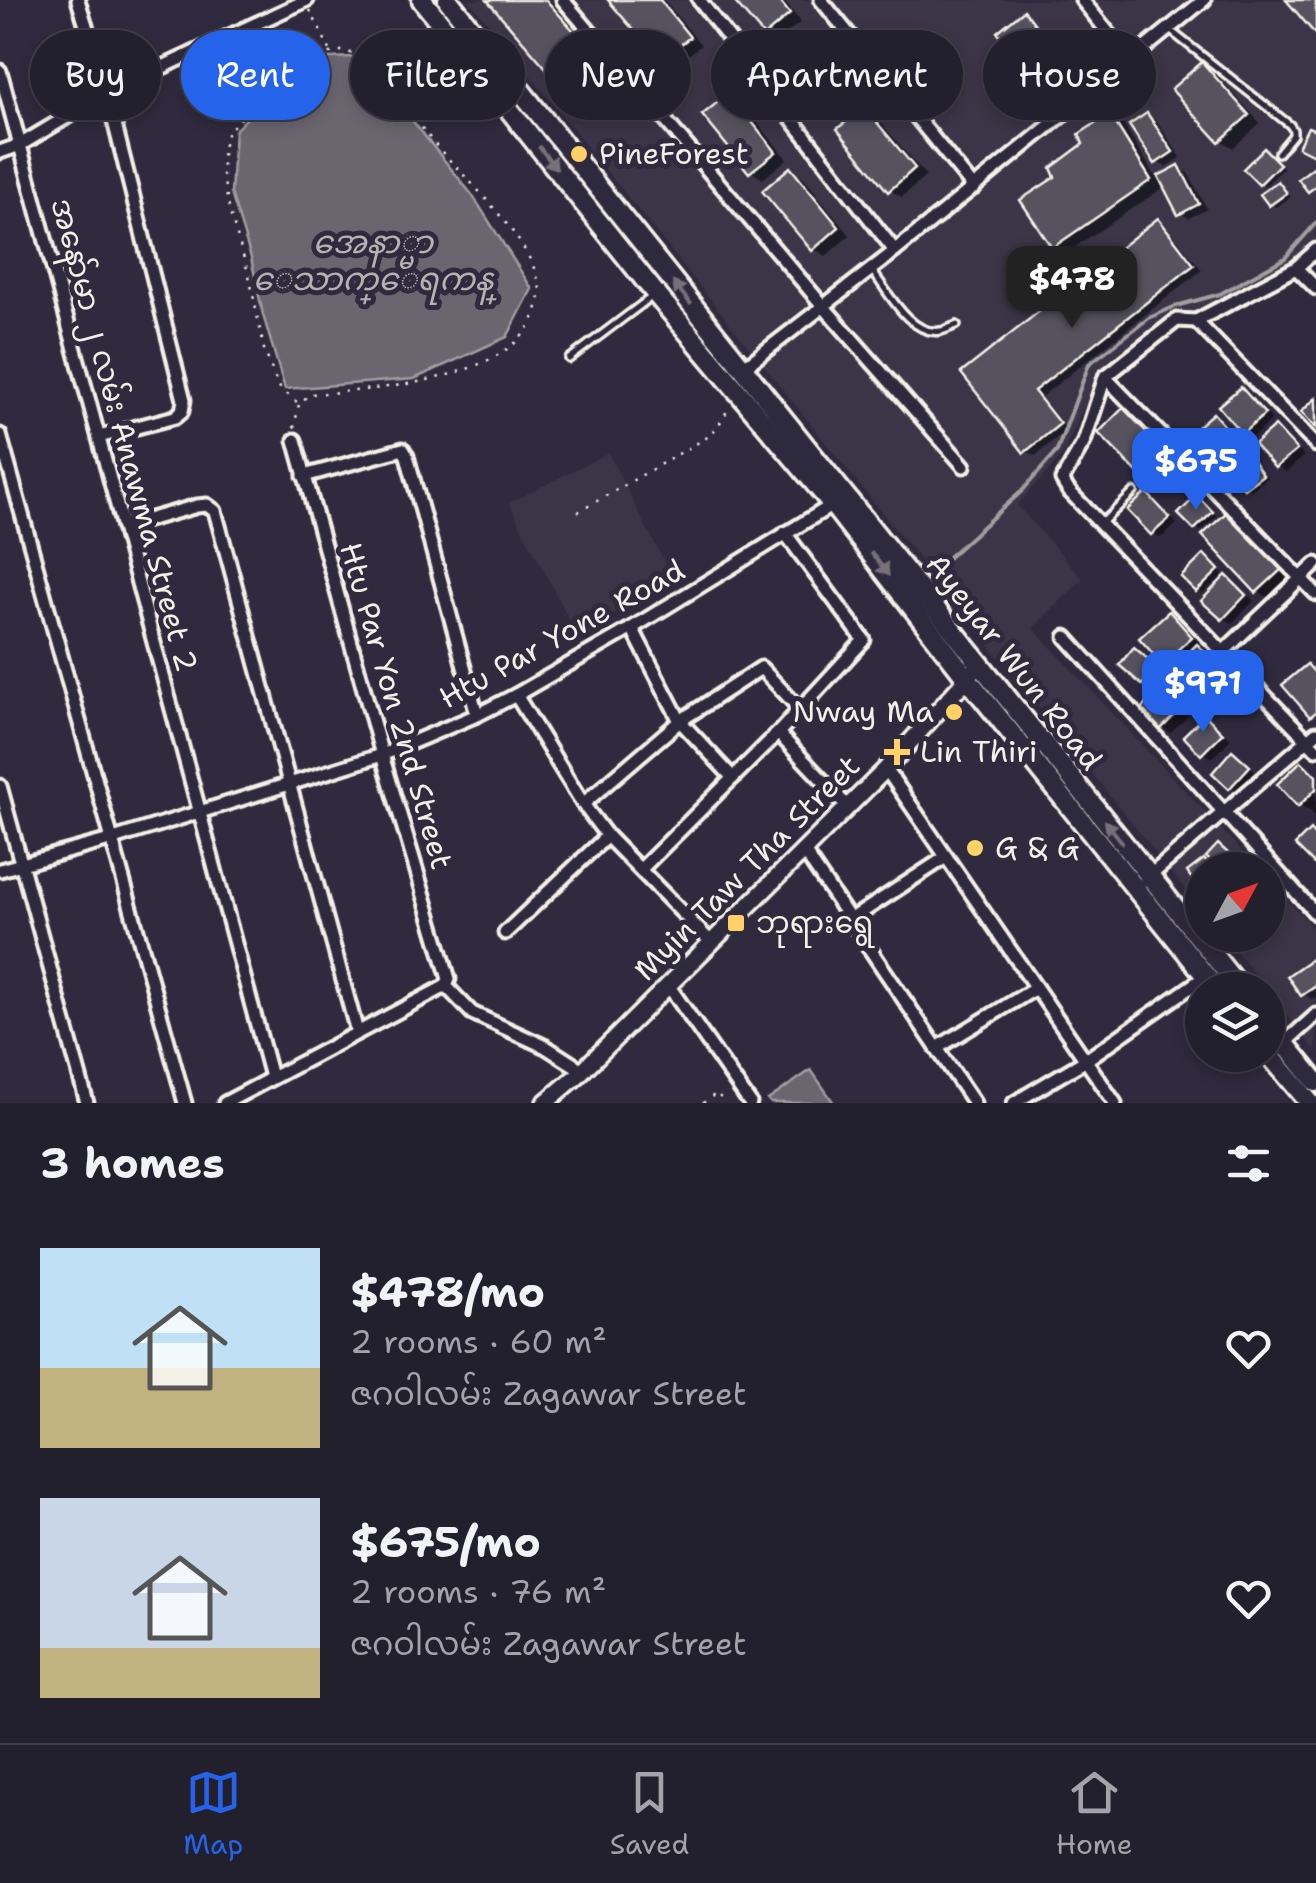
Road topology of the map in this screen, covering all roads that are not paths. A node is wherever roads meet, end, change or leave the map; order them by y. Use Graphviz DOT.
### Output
graph roads {
  1 [pos="78,0"];
  2 [pos="306,0"];
  3 [pos="422,0"];
  4 [pos="448,0"];
  5 [pos="564,0"];
  6 [pos="700,0"];
  7 [pos="821,0"];
  8 [pos="1082,0"];
  9 [pos="1204,0"];
  10 [pos="1169,29"];
  11 [pos="87,30"];
  12 [pos="1106,30"];
  13 [pos="1156,40"];
  14 [pos="161,68"];
  15 [pos="0,71"];
  16 [pos="63,120"];
  17 [pos="114,120"];
  18 [pos="1058,120"];
  19 [pos="20,145"];
  20 [pos="0,152"];
  21 [pos="1278,153"];
  22 [pos="974,188"];
  23 [pos="1316,250"];
  24 [pos="896,251"];
  25 [pos="1296,268"];
  26 [pos="871,270"];
  27 [pos="1316,288"];
  28 [pos="656,294"];
  29 [pos="824,306"];
  30 [pos="1196,321"];
  31 [pos="957,325"];
  32 [pos="570,359"];
  33 [pos="1105,377"];
  34 [pos="737,380"];
  35 [pos="0,435"];
  36 [pos="98,437"];
  37 [pos="294,440"];
  38 [pos="1316,445"];
  39 [pos="964,466"];
  40 [pos="304,476"];
  41 [pos="1134,492"];
  42 [pos="839,500"];
  43 [pos="1101,524"];
  44 [pos="123,526"];
  45 [pos="785,533"];
  46 [pos="1316,564"];
  47 [pos="1301,578"];
  48 [pos="1316,594"];
  49 [pos="632,628"];
  50 [pos="1066,638"];
  51 [pos="1223,652"];
  52 [pos="973,671"];
  53 [pos="516,695"];
  54 [pos="800,710"];
  55 [pos="476,714"];
  56 [pos="680,721"];
  57 [pos="778,734"];
  58 [pos="1313,740"];
  59 [pos="382,755"];
  60 [pos="886,769"];
  61 [pos="734,778"];
  62 [pos="288,784"];
  63 [pos="0,786"];
  64 [pos="583,804"];
  65 [pos="847,806"];
  66 [pos="200,812"];
  67 [pos="1224,814"];
  68 [pos="607,836"];
  69 [pos="110,840"];
  70 [pos="803,850"];
  71 [pos="946,857"];
  72 [pos="22,864"];
  73 [pos="641,869"];
  74 [pos="0,870"];
  75 [pos="1143,882"];
  76 [pos="1316,914"];
  77 [pos="850,920"];
  78 [pos="505,933"];
  79 [pos="711,942"];
  80 [pos="1204,972"];
  81 [pos="1225,972"];
  82 [pos="446,986"];
  83 [pos="668,986"];
  84 [pos="1036,988"];
  85 [pos="1185,999"];
  86 [pos="1316,1016"];
  87 [pos="357,1032"];
  88 [pos="1285,1042"];
  89 [pos="937,1048"];
  90 [pos="1285,1059"];
  91 [pos="1086,1060"];
  92 [pos="1285,1067"];
  93 [pos="582,1070"];
  94 [pos="271,1077"];
  95 [pos="1316,1082"];
  96 [pos="87,1103"];
  97 [pos="184,1103"];
  98 [pos="225,1103"];
  99 [pos="545,1103"];
  100 [pos="750,1103"];
  101 [pos="974,1103"];
  102 [pos="1014,1103"];
  103 [pos="1115,1103"];
  104 [pos="1310,1103"];
  1 -- 11 [label="street"];
  2 -- 14 [label="street"];
  3 -- 28 [label="main road, one-way"];
  34 -- 4 [label="main road, one-way"];
  5 -- 29 [label="street"];
  6 -- 24 [label="street"];
  7 -- 22 [label="street"];
  8 -- 12 [label="street"];
  9 -- 10 [label="street"];
  10 -- 13 [label="street"];
  10 -- 21 [label="lane"];
  15 -- 19 [label="street, အနော်မာ ၂ လမ်း Anawma Street 2"];
  16 -- 19 [label="street"];
  17 -- 36 [label="street"];
  18 -- 22 [label="street"];
  19 -- 20 [label="street"];
  19 -- 36 [label="street, အနော်မာ ၂ လမ်း Anawma Street 2"];
  22 -- 24 [label="street"];
  23 -- 25 [label="street"];
  24 -- 26 [label="street"];
  25 -- 27 [label="street"];
  25 -- 30 [label="street"];
  26 -- 29 [label="street"];
  26 -- 31 [label="lane"];
  28 -- 32 [label="lane"];
  28 -- 34 [label="main road"];
  29 -- 34 [label="street"];
  29 -- 39 [label="street"];
  30 -- 33 [label="street"];
  30 -- 38 [label="street"];
  33 -- 43 [label="street"];
  33 -- 47 [label="street"];
  34 -- 42 [label="main road, Ayeyar Wun Road"];
  35 -- 69 [label="street"];
  36 -- 44 [label="street, အနော်မာ ၂ လမ်း Anawma Street 2"];
  37 -- 40 [label="street, Htu Par Yon 2nd Street"];
  40 -- 55 [label="street"];
  40 -- 59 [label="street, Htu Par Yon 2nd Street"];
  41 -- 43 [label="lane"];
  42 -- 45 [label="street, Htu Par Yone Road"];
  42 -- 52 [label="main road, Ayeyar Wun Road"];
  43 -- 51 [label="street"];
  44 -- 62 [label="street"];
  44 -- 66 [label="street, အနော်မာ ၂ လမ်း Anawma Street 2"];
  45 -- 49 [label="street, Htu Par Yone Road"];
  45 -- 54 [label="street"];
  46 -- 47 [label="street"];
  47 -- 48 [label="street"];
  47 -- 51 [label="street"];
  49 -- 53 [label="street, Htu Par Yone Road"];
  49 -- 56 [label="street"];
  50 -- 67 [label="street"];
  51 -- 58 [label="street"];
  52 -- 60 [label="main road, Myin Taw Tha Street"];
  52 -- 75 [label="main road, Ayeyar Wun Road"];
  53 -- 55 [label="street, Htu Par Yone Road"];
  53 -- 64 [label="street"];
  54 -- 56 [label="street"];
  54 -- 57 [label="street"];
  55 -- 59 [label="street, Htu Par Yone Road"];
  56 -- 61 [label="street"];
  56 -- 64 [label="street"];
  57 -- 61 [label="street"];
  57 -- 65 [label="street"];
  58 -- 67 [label="street"];
  59 -- 62 [label="street, Htu Par Yone Road"];
  59 -- 82 [label="street, Htu Par Yon 2nd Street"];
  60 -- 65 [label="main road, Myin Taw Tha Street"];
  60 -- 71 [label="street"];
  61 -- 73 [label="street"];
  62 -- 66 [label="street, Htu Par Yone Road"];
  62 -- 87 [label="street"];
  63 -- 72 [label="street"];
  64 -- 68 [label="street"];
  65 -- 70 [label="main road, Myin Taw Tha Street"];
  66 -- 69 [label="street, Htu Par Yone Road"];
  66 -- 94 [label="street, အနော်မာ ၂ လမ်း Anawma Street 2"];
  67 -- 75 [label="street"];
  67 -- 76 [label="street"];
  68 -- 73 [label="street"];
  68 -- 78 [label="street"];
  69 -- 72 [label="street, Htu Par Yone Road"];
  69 -- 97 [label="street"];
  70 -- 77 [label="street"];
  70 -- 79 [label="main road, Myin Taw Tha Street"];
  71 -- 77 [label="street"];
  71 -- 84 [label="street"];
  72 -- 74 [label="street, Htu Par Yone Road"];
  72 -- 96 [label="street"];
  73 -- 79 [label="street"];
  75 -- 80 [label="main road, Ayeyar Wun Road"];
  75 -- 81 [label="main road, Ayeyar Wun Road"];
  77 -- 89 [label="street"];
  79 -- 83 [label="main road, Myin Taw Tha Street"];
  82 -- 87 [label="street"];
  82 -- 93 [label="street"];
  83 -- 93 [label="main road, Myin Taw Tha Street"];
  83 -- 100 [label="street"];
  84 -- 89 [label="street"];
  84 -- 91 [label="street"];
  85 -- 91 [label="street"];
  86 -- 88 [label="street"];
  87 -- 94 [label="street"];
  89 -- 101 [label="street"];
  90 -- 95 [label="main road"];
  91 -- 102 [label="street"];
  91 -- 103 [label="street"];
  92 -- 104 [label="main road"];
  93 -- 99 [label="main road, Myin Taw Tha Street"];
  94 -- 98 [label="street"];
}
